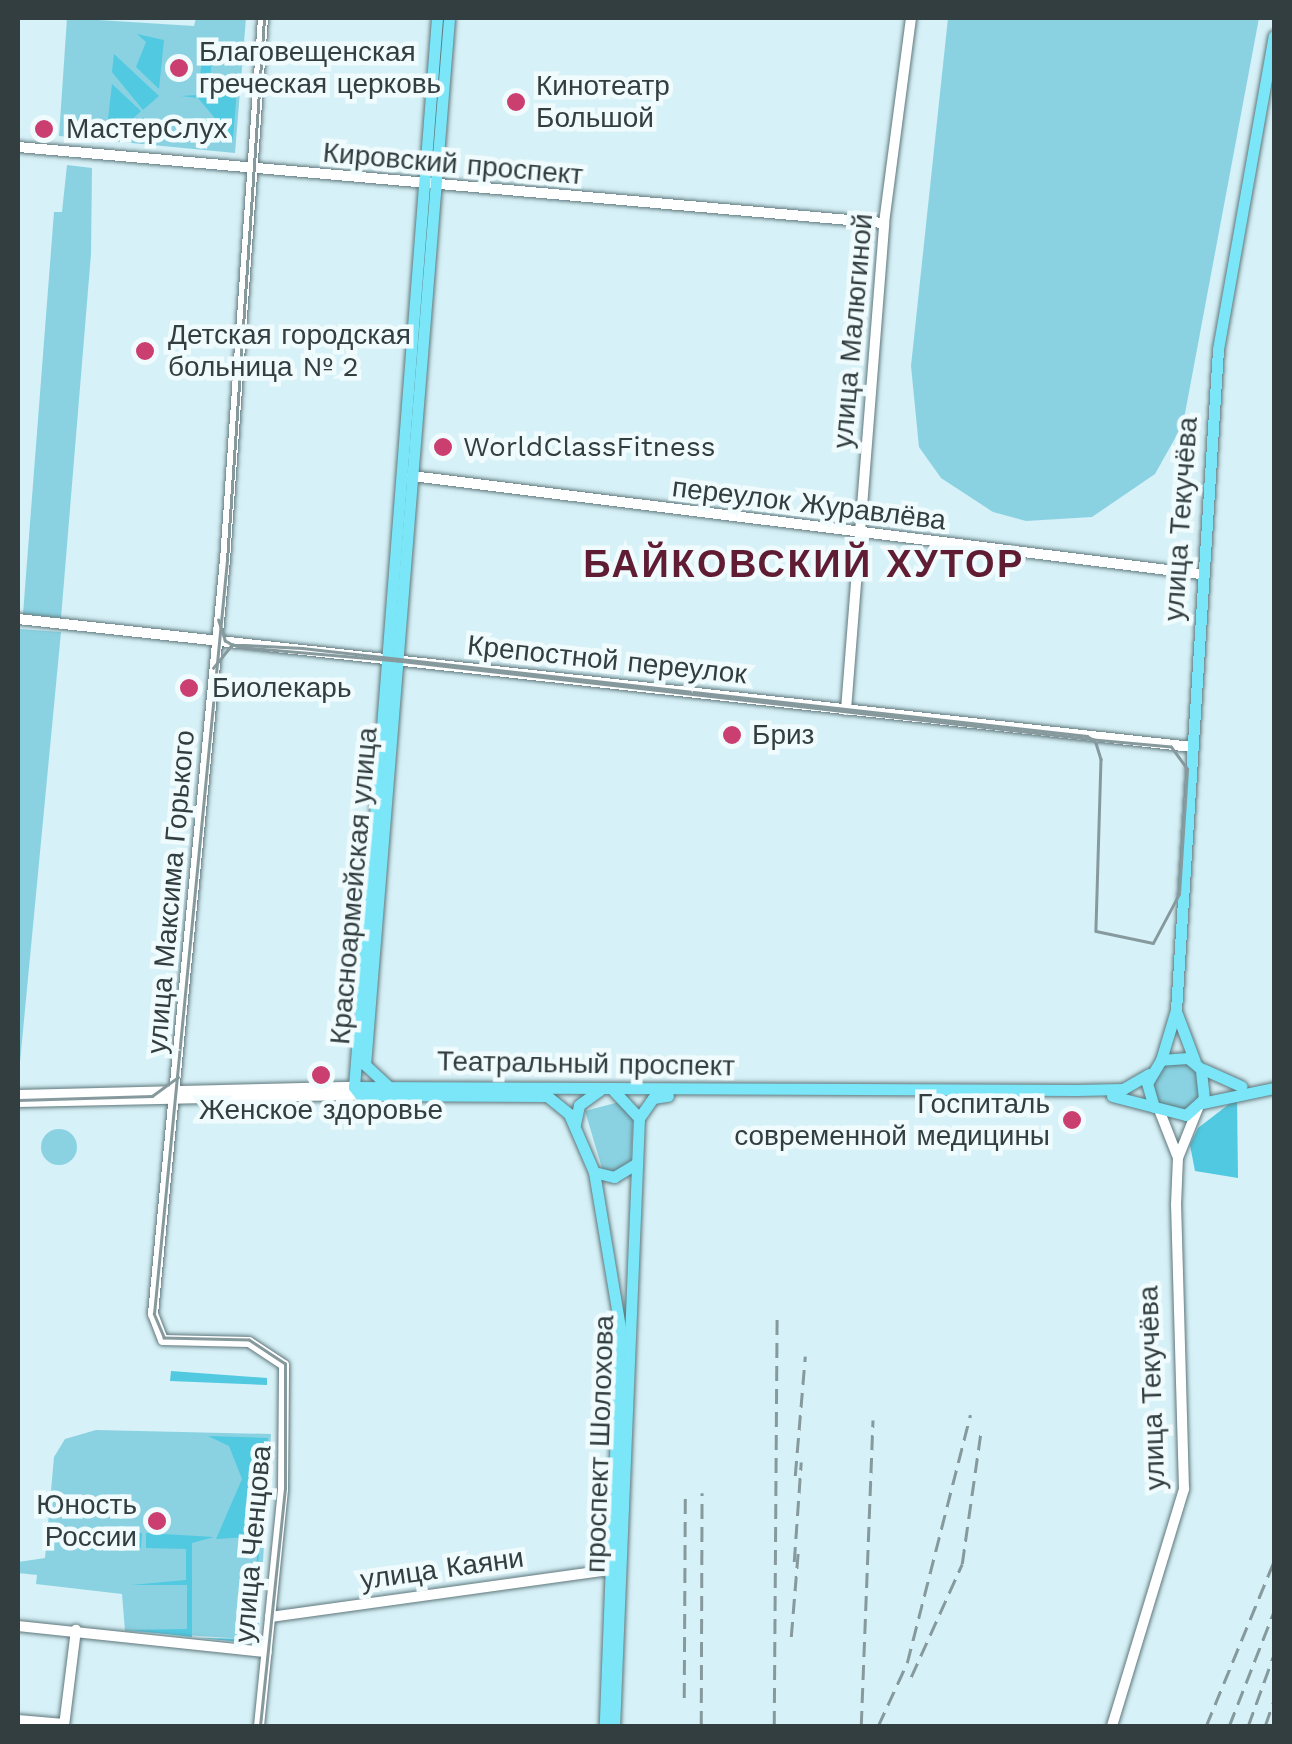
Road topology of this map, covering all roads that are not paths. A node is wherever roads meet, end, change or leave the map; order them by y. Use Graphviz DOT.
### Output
graph roads {
  1 [pos="262,18"];
  2 [pos="437,18"];
  3 [pos="449,18"];
  4 [pos="911,18"];
  5 [pos="1274,36"];
  6 [pos="18,147"];
  7 [pos="253,168"];
  8 [pos="431,185"];
  9 [pos="884,224"];
  10 [pos="412,476"];
  11 [pos="858,533"];
  12 [pos="1200,574"];
  13 [pos="18,619"];
  14 [pos="217,642"];
  15 [pos="392,659"];
  16 [pos="846,710"];
  17 [pos="1192,747"];
  18 [pos="1176,1010"];
  19 [pos="1161,1060"];
  20 [pos="1198,1066"];
  21 [pos="1149,1074"];
  22 [pos="389,1087"];
  23 [pos="608,1088"];
  24 [pos="1245,1088"];
  25 [pos="1274,1088"];
  26 [pos="357,1091"];
  27 [pos="18,1094"];
  28 [pos="175,1094"];
  29 [pos="18,1102"];
  30 [pos="1200,1106"];
  31 [pos="1157,1110"];
  32 [pos="639,1118"];
  33 [pos="574,1124"];
  34 [pos="1178,1158"];
  35 [pos="637,1163"];
  36 [pos="594,1172"];
  37 [pos="284,1365"];
  38 [pos="615,1569"];
  39 [pos="270,1617"];
  40 [pos="18,1626"];
  41 [pos="76,1630"];
  42 [pos="266,1652"];
  43 [pos="18,1720"];
  44 [pos="64,1725"];
  45 [pos="259,1726"];
  46 [pos="605,1726"];
  47 [pos="614,1726"];
  48 [pos="1112,1726"];
  1 -- 7 [label="street, улица Максима Горького"];
  2 -- 8 [label="main road, Красноармейская улица"];
  3 -- 8 [label="main road, Красноармейская улица"];
  4 -- 9 [label="street, улица Малюгиной"];
  5 -- 12 [label="main road, улица Текучёва"];
  6 -- 7 [label="street, Кировский проспект"];
  7 -- 8 [label="street, Кировский проспект"];
  7 -- 14 [label="street, улица Максима Горького"];
  8 -- 9 [label="street, Кировский проспект"];
  8 -- 10 [label="main road, Красноармейская улица"];
  8 -- 15 [label="main road, Красноармейская улица"];
  9 -- 11 [label="street, улица Малюгиной"];
  10 -- 11 [label="street, переулок Журавлёва"];
  10 -- 15 [label="main road, Красноармейская улица"];
  11 -- 12 [label="street, переулок Журавлёва"];
  11 -- 16 [label="street, улица Малюгиной"];
  12 -- 17 [label="main road, улица Текучёва"];
  13 -- 14 [label="street, Крепостной переулок"];
  14 -- 15 [label="street, Крепостной переулок"];
  14 -- 28 [label="street, улица Максима Горького"];
  15 -- 16 [label="street, Крепостной переулок"];
  15 -- 22 [label="main road, Красноармейская улица"];
  15 -- 26 [label="main road, Красноармейская улица"];
  16 -- 17 [label="street, Крепостной переулок"];
  17 -- 18 [label="main road, улица Текучёва"];
  18 -- 19 [label="main road, улица Текучёва"];
  18 -- 20 [label="main road, улица Текучёва"];
  19 -- 20 [label="main road"];
  19 -- 21 [label="main road"];
  20 -- 24 [label="main road"];
  20 -- 30 [label="main road, улица Текучёва"];
  21 -- 23 [label="main road, Театральный проспект"];
  21 -- 31 [label="main road"];
  22 -- 23 [label="main road, Театральный проспект"];
  22 -- 26 [label="main road, Театральный проспект"];
  23 -- 32 [label="main road"];
  23 -- 33 [label="main road"];
  24 -- 25 [label="main road"];
  24 -- 30 [label="main road"];
  26 -- 28 [label="street, Театральный проспект"];
  26 -- 33 [label="main road, Театральный проспект"];
  27 -- 28 [label="street, Театральный проспект"];
  28 -- 29 [label="street, Театральный проспект"];
  28 -- 37 [label="street, улица Максима Горького"];
  30 -- 31 [label="main road, Театральный проспект"];
  30 -- 34 [label="street, улица Текучёва"];
  31 -- 32 [label="main road, Театральный проспект"];
  31 -- 34 [label="street, улица Текучёва"];
  32 -- 35 [label="main road"];
  33 -- 36 [label="main road"];
  34 -- 48 [label="street, улица Текучёва"];
  35 -- 36 [label="main road"];
  35 -- 38 [label="main road, проспект Шолохова"];
  36 -- 38 [label="main road, проспект Шолохова"];
  37 -- 39 [label="street, улица Ченцова"];
  38 -- 39 [label="street, улица Каяни"];
  38 -- 46 [label="main road, проспект Шолохова"];
  38 -- 47 [label="main road, проспект Шолохова"];
  39 -- 42 [label="street, улица Ченцова"];
  40 -- 41 [label="street"];
  41 -- 42 [label="street"];
  41 -- 44 [label="street"];
  42 -- 45 [label="street, улица Ченцова"];
  43 -- 44 [label="street"];
}
